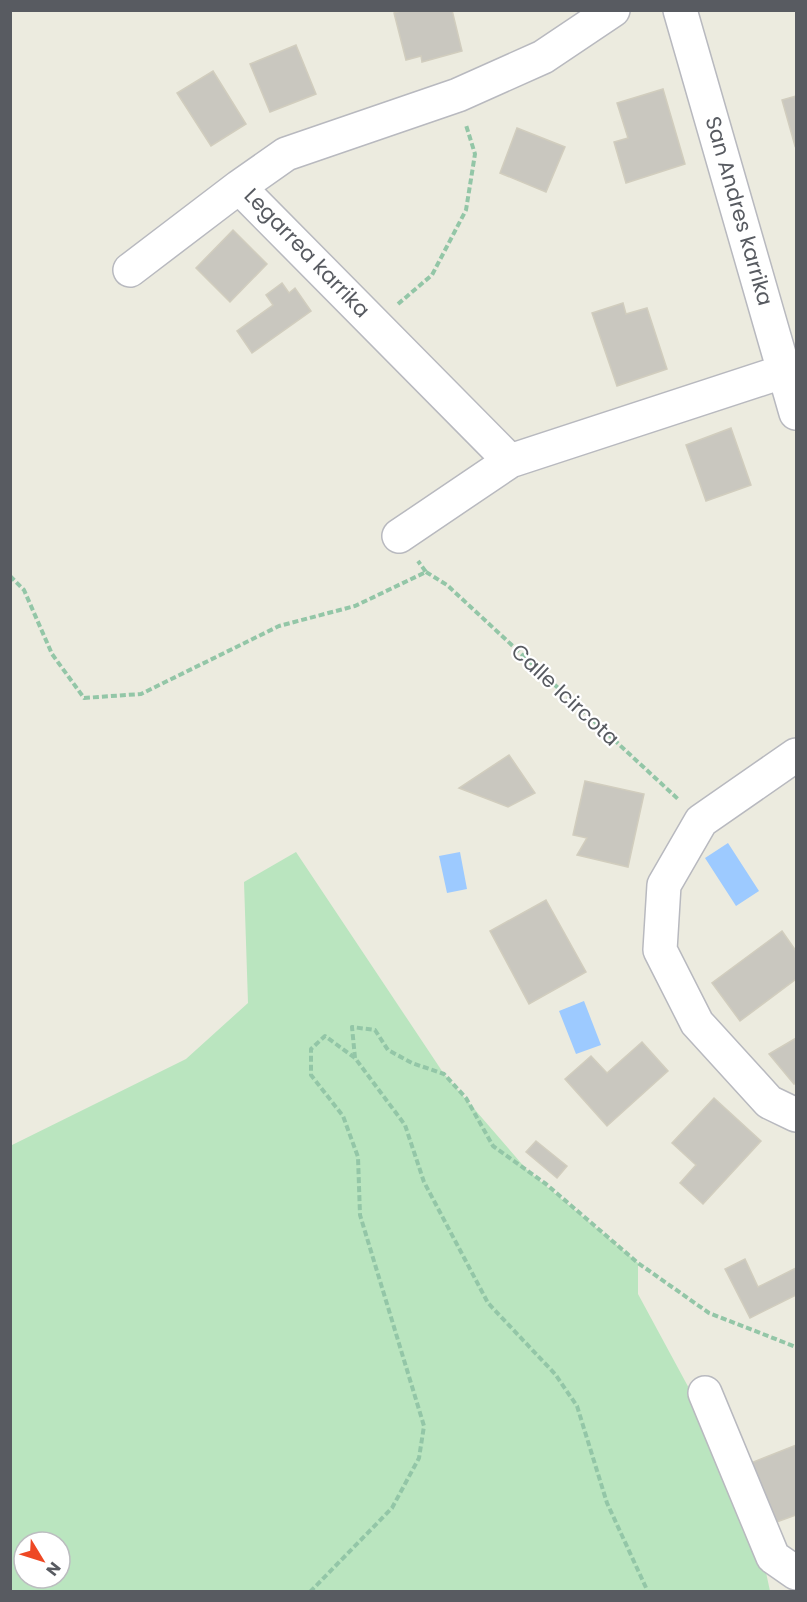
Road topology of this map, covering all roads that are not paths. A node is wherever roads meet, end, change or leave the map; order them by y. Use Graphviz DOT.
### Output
graph roads {
  1 [pos="613,10"];
  2 [pos="680,10"];
  3 [pos="240,187"];
  4 [pos="130,270"];
  5 [pos="785,371"];
  6 [pos="796,413"];
  7 [pos="510,461"];
  8 [pos="399,536"];
  9 [pos="796,754"];
  10 [pos="796,1115"];
  11 [pos="705,1393"];
  12 [pos="796,1573"];
  13 [pos="796,1582"];
  14 [pos="789,1592"];
  1 -- 3 [label="street, Legarrea karrika"];
  2 -- 5 [label="street, San Andres karrika"];
  3 -- 4 [label="street"];
  3 -- 7 [label="street, Legarrea karrika"];
  5 -- 6 [label="street, San Andres karrika"];
  5 -- 7 [label="street"];
  7 -- 8 [label="street"];
  9 -- 10 [label="street"];
  11 -- 12 [label="street"];
  13 -- 14 [label="street"];
}
